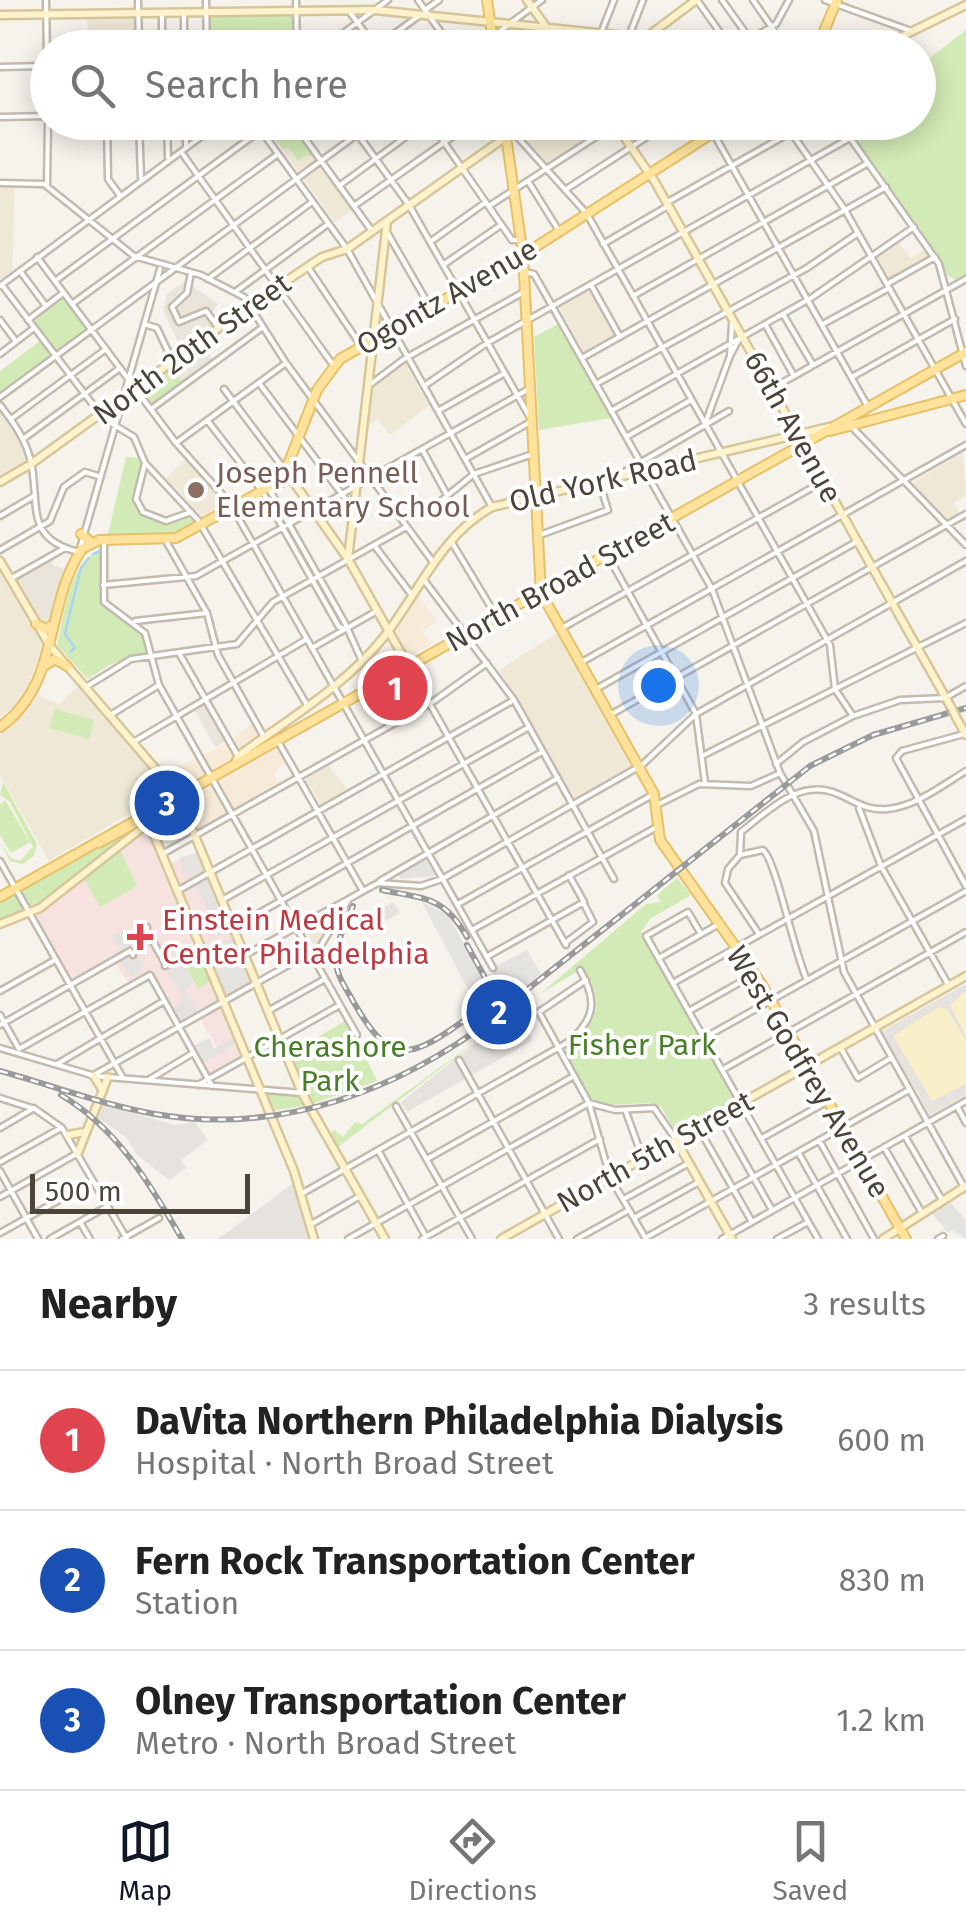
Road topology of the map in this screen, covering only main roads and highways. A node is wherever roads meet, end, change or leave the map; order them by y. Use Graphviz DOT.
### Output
graph roads {
  1 [pos="487,0"];
  2 [pos="836,2"];
  3 [pos="491,30"];
  4 [pos="824,30"];
  5 [pos="510,140"];
  6 [pos="703,140"];
  7 [pos="523,255"];
  8 [pos="965,353"];
  9 [pos="966,394"];
  10 [pos="871,406"];
  11 [pos="880,416"];
  12 [pos="850,420"];
  13 [pos="82,534"];
  14 [pos="104,542"];
  15 [pos="92,543"];
  16 [pos="79,552"];
  17 [pos="545,590"];
  18 [pos="57,621"];
  19 [pos="36,624"];
  20 [pos="67,666"];
  21 [pos="43,669"];
  22 [pos="0,727"];
  23 [pos="178,797"];
  24 [pos="89,847"];
  25 [pos="0,898"];
  26 [pos="906,1239"];
  1 -- 3 [label="main road"];
  2 -- 4 [label="main road"];
  5 -- 7 [label="main road"];
  6 -- 7 [label="main road, Ogontz Avenue"];
  7 -- 14 [label="main road, Ogontz Avenue"];
  7 -- 17 [label="main road"];
  8 -- 10 [label="main road, North Broad Street"];
  9 -- 11 [label="main road"];
  10 -- 11 [label="main road"];
  10 -- 12 [label="main road, North Broad Street"];
  11 -- 12 [label="main road"];
  12 -- 17 [label="main road, North Broad Street"];
  13 -- 15 [label="main road"];
  14 -- 15 [label="main road, Ogontz Avenue"];
  14 -- 16 [label="main road, Ogontz Avenue"];
  15 -- 16 [label="main road, Ogontz Avenue"];
  16 -- 18 [label="main road"];
  17 -- 23 [label="main road, North Broad Street"];
  17 -- 26 [label="main road, West Godfrey Avenue"];
  18 -- 19 [label="main road"];
  18 -- 21 [label="main road"];
  20 -- 21 [label="main road"];
  21 -- 22 [label="main road"];
  23 -- 24 [label="main road, North Broad Street"];
  23 -- 24 [label="main road, North Broad Street"];
  24 -- 25 [label="main road, North Broad Street"];
}
